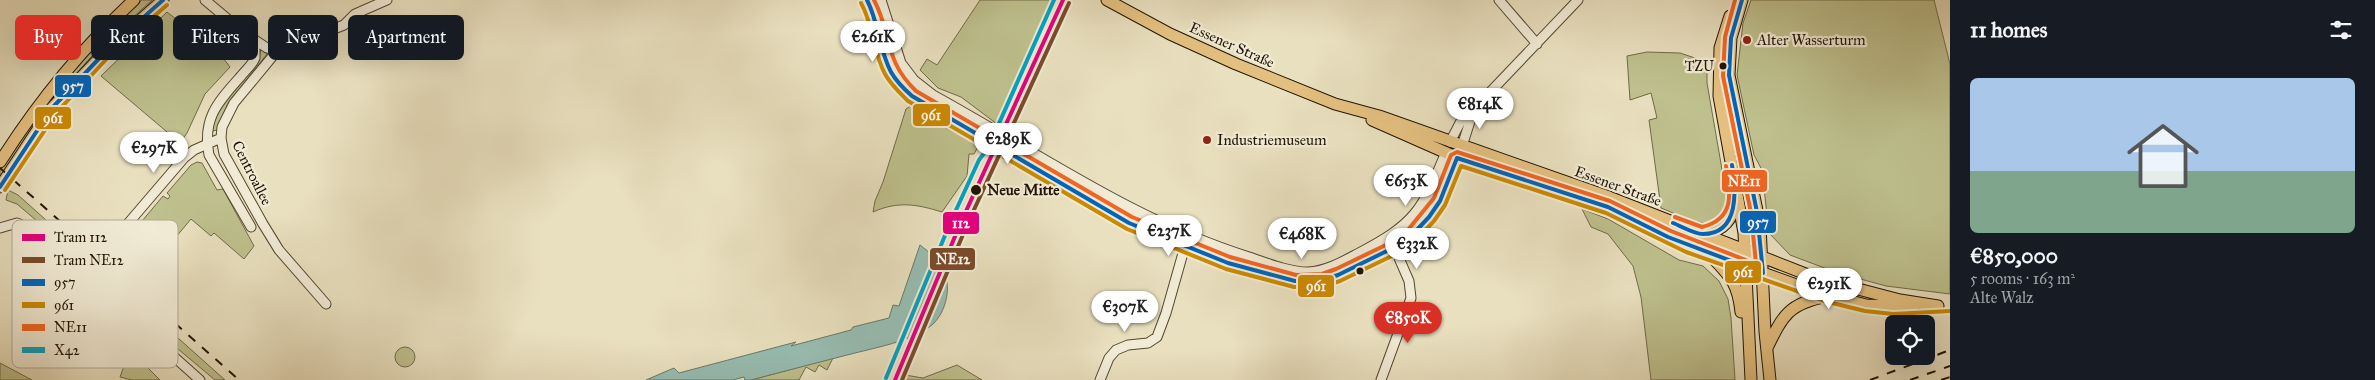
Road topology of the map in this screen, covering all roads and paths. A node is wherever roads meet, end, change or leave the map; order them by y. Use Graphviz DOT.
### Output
graph roads {
  1 [pos="134,0"];
  2 [pos="163,0"];
  3 [pos="205,0"];
  4 [pos="386,0"];
  5 [pos="867,0"];
  6 [pos="881,0"];
  7 [pos="1107,0"];
  8 [pos="1499,0"];
  9 [pos="1578,0"];
  10 [pos="1735,0"];
  11 [pos="1742,0"];
  12 [pos="223,15"];
  13 [pos="338,26"];
  14 [pos="1537,44"];
  15 [pos="254,60"];
  16 [pos="270,60"];
  17 [pos="1474,109"];
  18 [pos="221,138"];
  19 [pos="206,144"];
  20 [pos="1462,146"];
  21 [pos="1448,147"];
  22 [pos="1457,158"];
  23 [pos="0,162"];
  24 [pos="1736,184"];
  25 [pos="0,187"];
  26 [pos="131,220"];
  27 [pos="12,224"];
  28 [pos="0,228"];
  29 [pos="251,228"];
  30 [pos="1702,234"];
  31 [pos="1389,237"];
  32 [pos="1200,239"];
  33 [pos="1185,246"];
  34 [pos="1395,247"];
  35 [pos="1746,250"];
  36 [pos="1708,253"];
  37 [pos="1763,258"];
  38 [pos="1746,267"];
  39 [pos="1763,273"];
  40 [pos="1829,296"];
  41 [pos="326,304"];
  42 [pos="1944,306"];
  43 [pos="1767,348"];
  44 [pos="178,360"];
  45 [pos="200,380"];
  46 [pos="1100,380"];
  47 [pos="1381,380"];
  48 [pos="1750,380"];
  49 [pos="1770,380"];
  1 -- 23 [label="main road"];
  2 -- 25 [label="main road"];
  3 -- 12 [label="street"];
  4 -- 13 [label="street, Centroallee"];
  5 -- 33 [label="street"];
  6 -- 32 [label="street"];
  7 -- 21 [label="main road, Essener Straße"];
  8 -- 14 [label="street"];
  9 -- 14 [label="street"];
  10 -- 24 [label="main road"];
  11 -- 37 [label="main road"];
  14 -- 17 [label="street"];
  15 -- 19 [label="street, Centroallee"];
  16 -- 18 [label="street, Centroallee"];
  17 -- 20 [label="street"];
  17 -- 21 [label="street"];
  18 -- 19 [label="street"];
  18 -- 41 [label="street, Centroallee"];
  19 -- 26 [label="street"];
  19 -- 29 [label="street, Centroallee"];
  20 -- 21 [label="main road, Essener Straße"];
  20 -- 22 [label="main road"];
  20 -- 30 [label="main road, Essener Straße"];
  21 -- 22 [label="main road, Essener Straße"];
  21 -- 31 [label="street"];
  22 -- 34 [label="street"];
  22 -- 36 [label="main road, Essener Straße"];
  24 -- 30 [label="main road"];
  24 -- 35 [label="main road"];
  27 -- 28 [label="street"];
  30 -- 35 [label="main road, Essener Straße"];
  31 -- 32 [label="street"];
  31 -- 34 [label="street"];
  32 -- 33 [label="street"];
  33 -- 34 [label="street"];
  33 -- 46 [label="street"];
  34 -- 47 [label="street"];
  35 -- 37 [label="main road, Essener Straße"];
  35 -- 38 [label="main road"];
  36 -- 38 [label="main road, Essener Straße"];
  36 -- 48 [label="main road"];
  37 -- 39 [label="main road"];
  37 -- 42 [label="main road, Essener Straße"];
  38 -- 39 [label="main road, Essener Straße"];
  38 -- 48 [label="main road"];
  39 -- 40 [label="main road, Essener Straße"];
  39 -- 43 [label="main road"];
  40 -- 42 [label="main road, Essener Straße"];
  40 -- 43 [label="main road"];
  43 -- 49 [label="main road"];
  44 -- 45 [label="street"];
}
